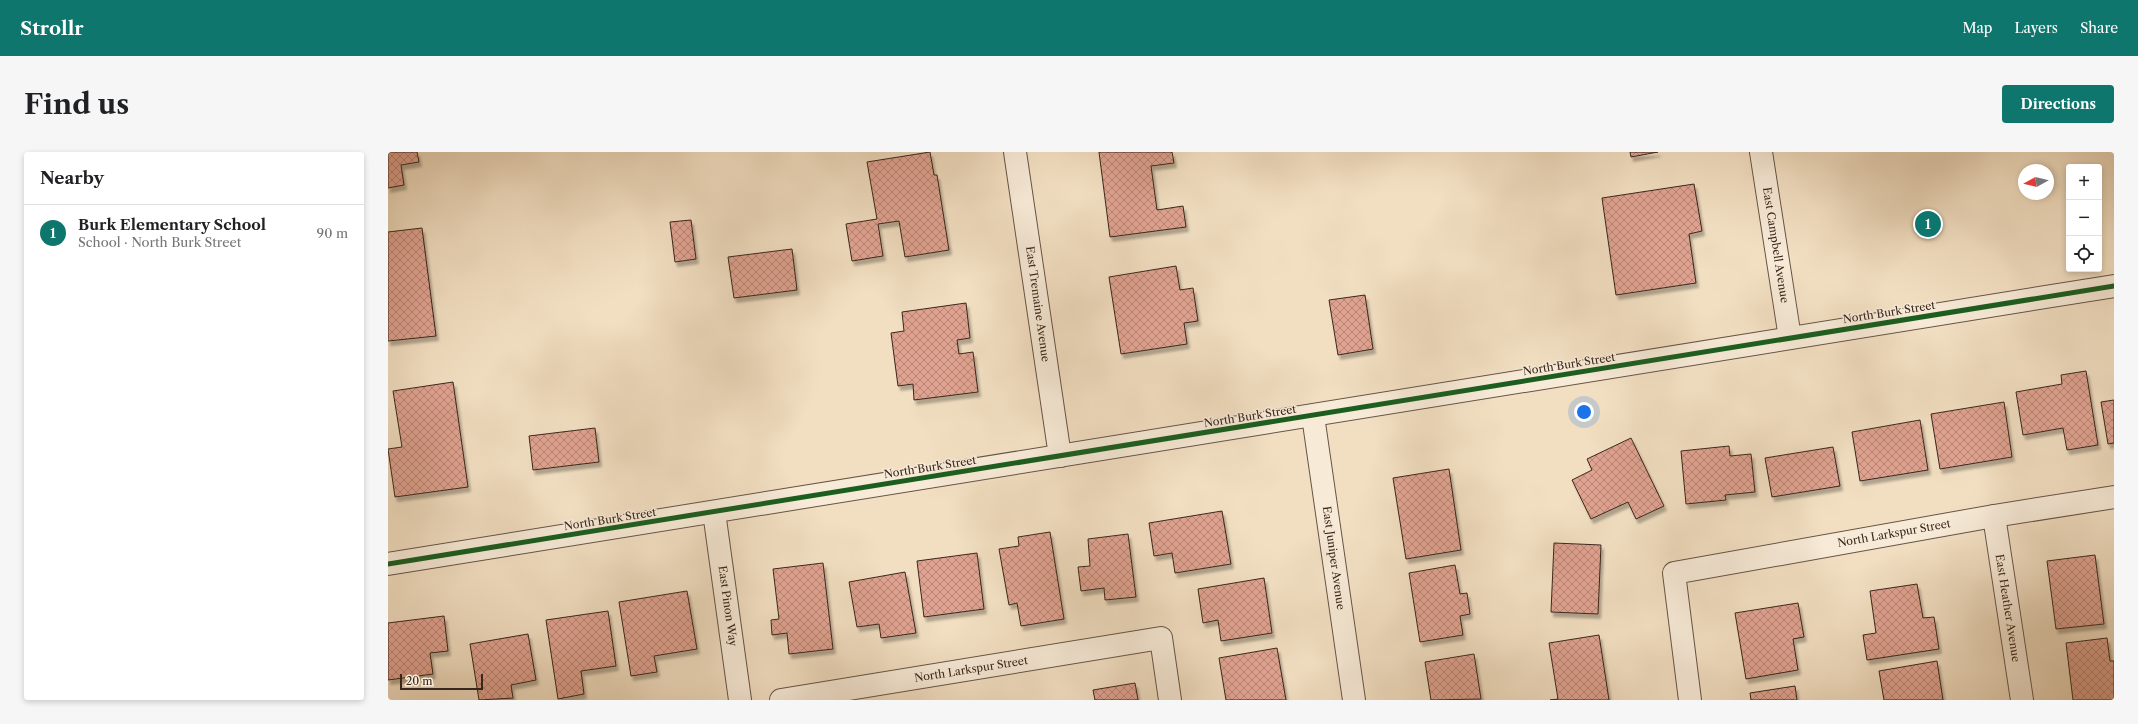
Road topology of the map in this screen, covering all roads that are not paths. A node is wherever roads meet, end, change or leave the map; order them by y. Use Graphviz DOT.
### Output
graph roads {
  1 [pos="1015,152"];
  2 [pos="1761,152"];
  3 [pos="2114,286"];
  4 [pos="1790,338"];
  5 [pos="1313,416"];
  6 [pos="1060,456"];
  7 [pos="2114,497"];
  8 [pos="714,512"];
  9 [pos="1994,516"];
  10 [pos="388,564"];
  11 [pos="740,700"];
  12 [pos="781,700"];
  13 [pos="1170,700"];
  14 [pos="1354,700"];
  15 [pos="1690,700"];
  16 [pos="2022,700"];
  1 -- 6 [label="street, East Tremaine Avenue"];
  2 -- 4 [label="street, East Campbell Avenue"];
  3 -- 4 [label="street, North Burk Street"];
  4 -- 5 [label="street, North Burk Street"];
  5 -- 6 [label="street, North Burk Street"];
  5 -- 14 [label="street, East Juniper Avenue"];
  6 -- 8 [label="street, North Burk Street"];
  7 -- 9 [label="street, North Larkspur Street"];
  8 -- 10 [label="street, North Burk Street"];
  8 -- 11 [label="street, East Pinon Way"];
  9 -- 15 [label="street, North Larkspur Street"];
  9 -- 16 [label="street, East Heather Avenue"];
  12 -- 13 [label="street, North Larkspur Street"];
}
